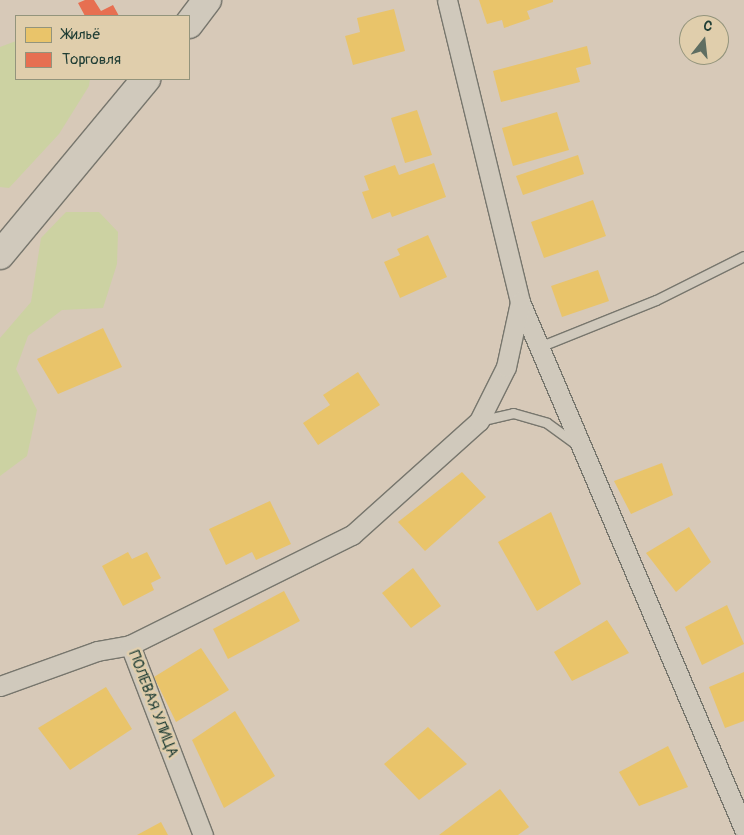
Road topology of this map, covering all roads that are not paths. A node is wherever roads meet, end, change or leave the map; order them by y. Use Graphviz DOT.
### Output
graph roads {
  1 [pos="207,0"];
  2 [pos="447,0"];
  3 [pos="190,23"];
  4 [pos="145,80"];
  5 [pos="0,255"];
  6 [pos="744,256"];
  7 [pos="520,302"];
  8 [pos="539,346"];
  9 [pos="479,421"];
  10 [pos="583,450"];
  11 [pos="130,644"];
  12 [pos="0,686"];
  13 [pos="741,829"];
  14 [pos="203,835"];
  1 -- 3 [label="main road"];
  2 -- 7 [label="street"];
  4 -- 5 [label="main road"];
  6 -- 8 [label="lane"];
  7 -- 8 [label="street"];
  7 -- 9 [label="street"];
  8 -- 10 [label="street"];
  9 -- 10 [label="lane"];
  9 -- 11 [label="street"];
  10 -- 13 [label="street"];
  11 -- 12 [label="street, ПОЛЕВАЯ УЛИЦА"];
  11 -- 14 [label="street, ПОЛЕВАЯ УЛИЦА"];
}
